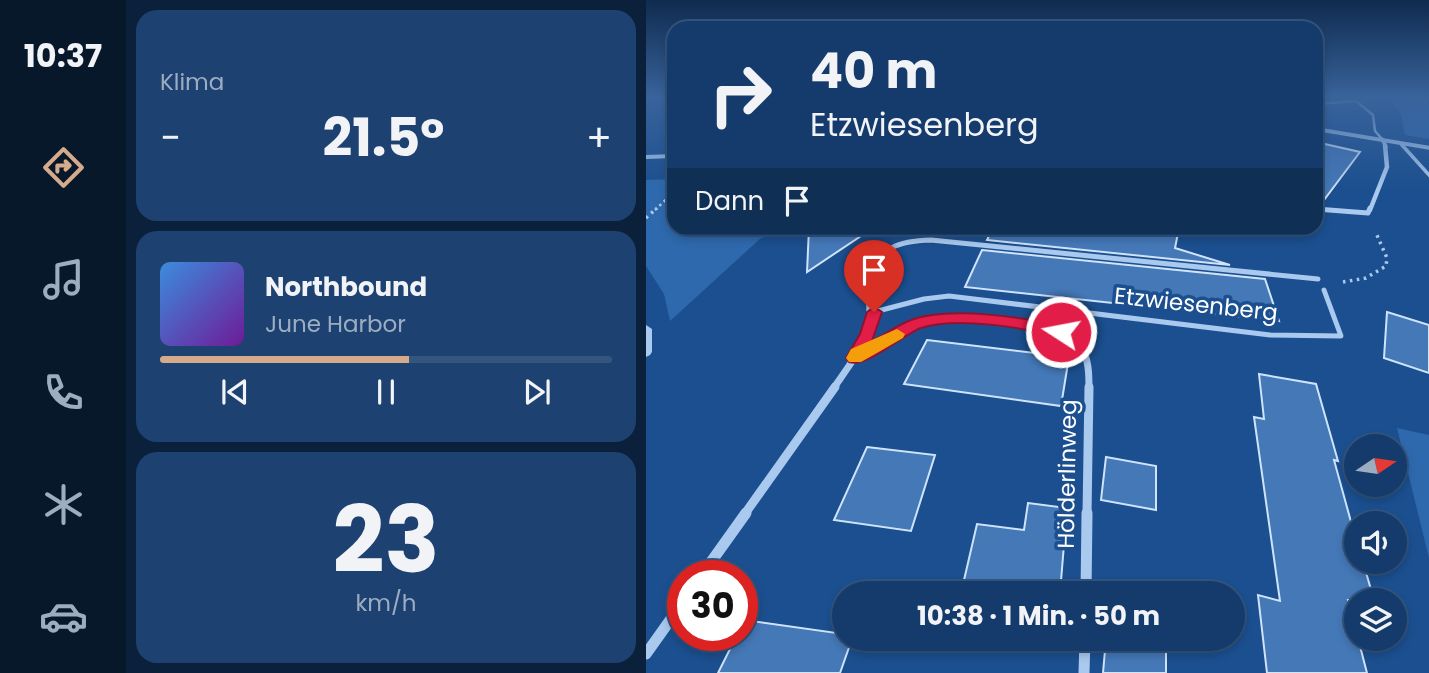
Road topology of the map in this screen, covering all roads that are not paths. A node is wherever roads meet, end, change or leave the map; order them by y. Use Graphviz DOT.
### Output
graph roads {
  1 [pos="1375,127"];
  2 [pos="1323,129"];
  3 [pos="1382,139"];
  4 [pos="1401,143"];
  5 [pos="1429,148"];
  6 [pos="667,156"];
  7 [pos="646,157"];
  8 [pos="1429,176"];
  9 [pos="1323,210"];
  10 [pos="1318,279"];
  11 [pos="1324,290"];
  12 [pos="874,312"];
  13 [pos="646,329"];
  14 [pos="646,352"];
  15 [pos="855,358"];
  16 [pos="712,560"];
  17 [pos="1086,581"];
  18 [pos="667,624"];
  19 [pos="1085,651"];
  20 [pos="646,654"];
  21 [pos="1084,673"];
  1 -- 3 [label="lane"];
  2 -- 3 [label="street"];
  3 -- 4 [label="street"];
  3 -- 9 [label="street"];
  4 -- 5 [label="street"];
  4 -- 8 [label="lane"];
  6 -- 7 [label="street"];
  10 -- 12 [label="street, Etzwiesenberg"];
  11 -- 12 [label="lane, Etzwiesenberg"];
  12 -- 15 [label="street"];
  13 -- 14 [label="street"];
  15 -- 16 [label="street"];
  15 -- 17 [label="street, Hölderlinweg"];
  18 -- 20 [label="street"];
  19 -- 21 [label="street"];
}
